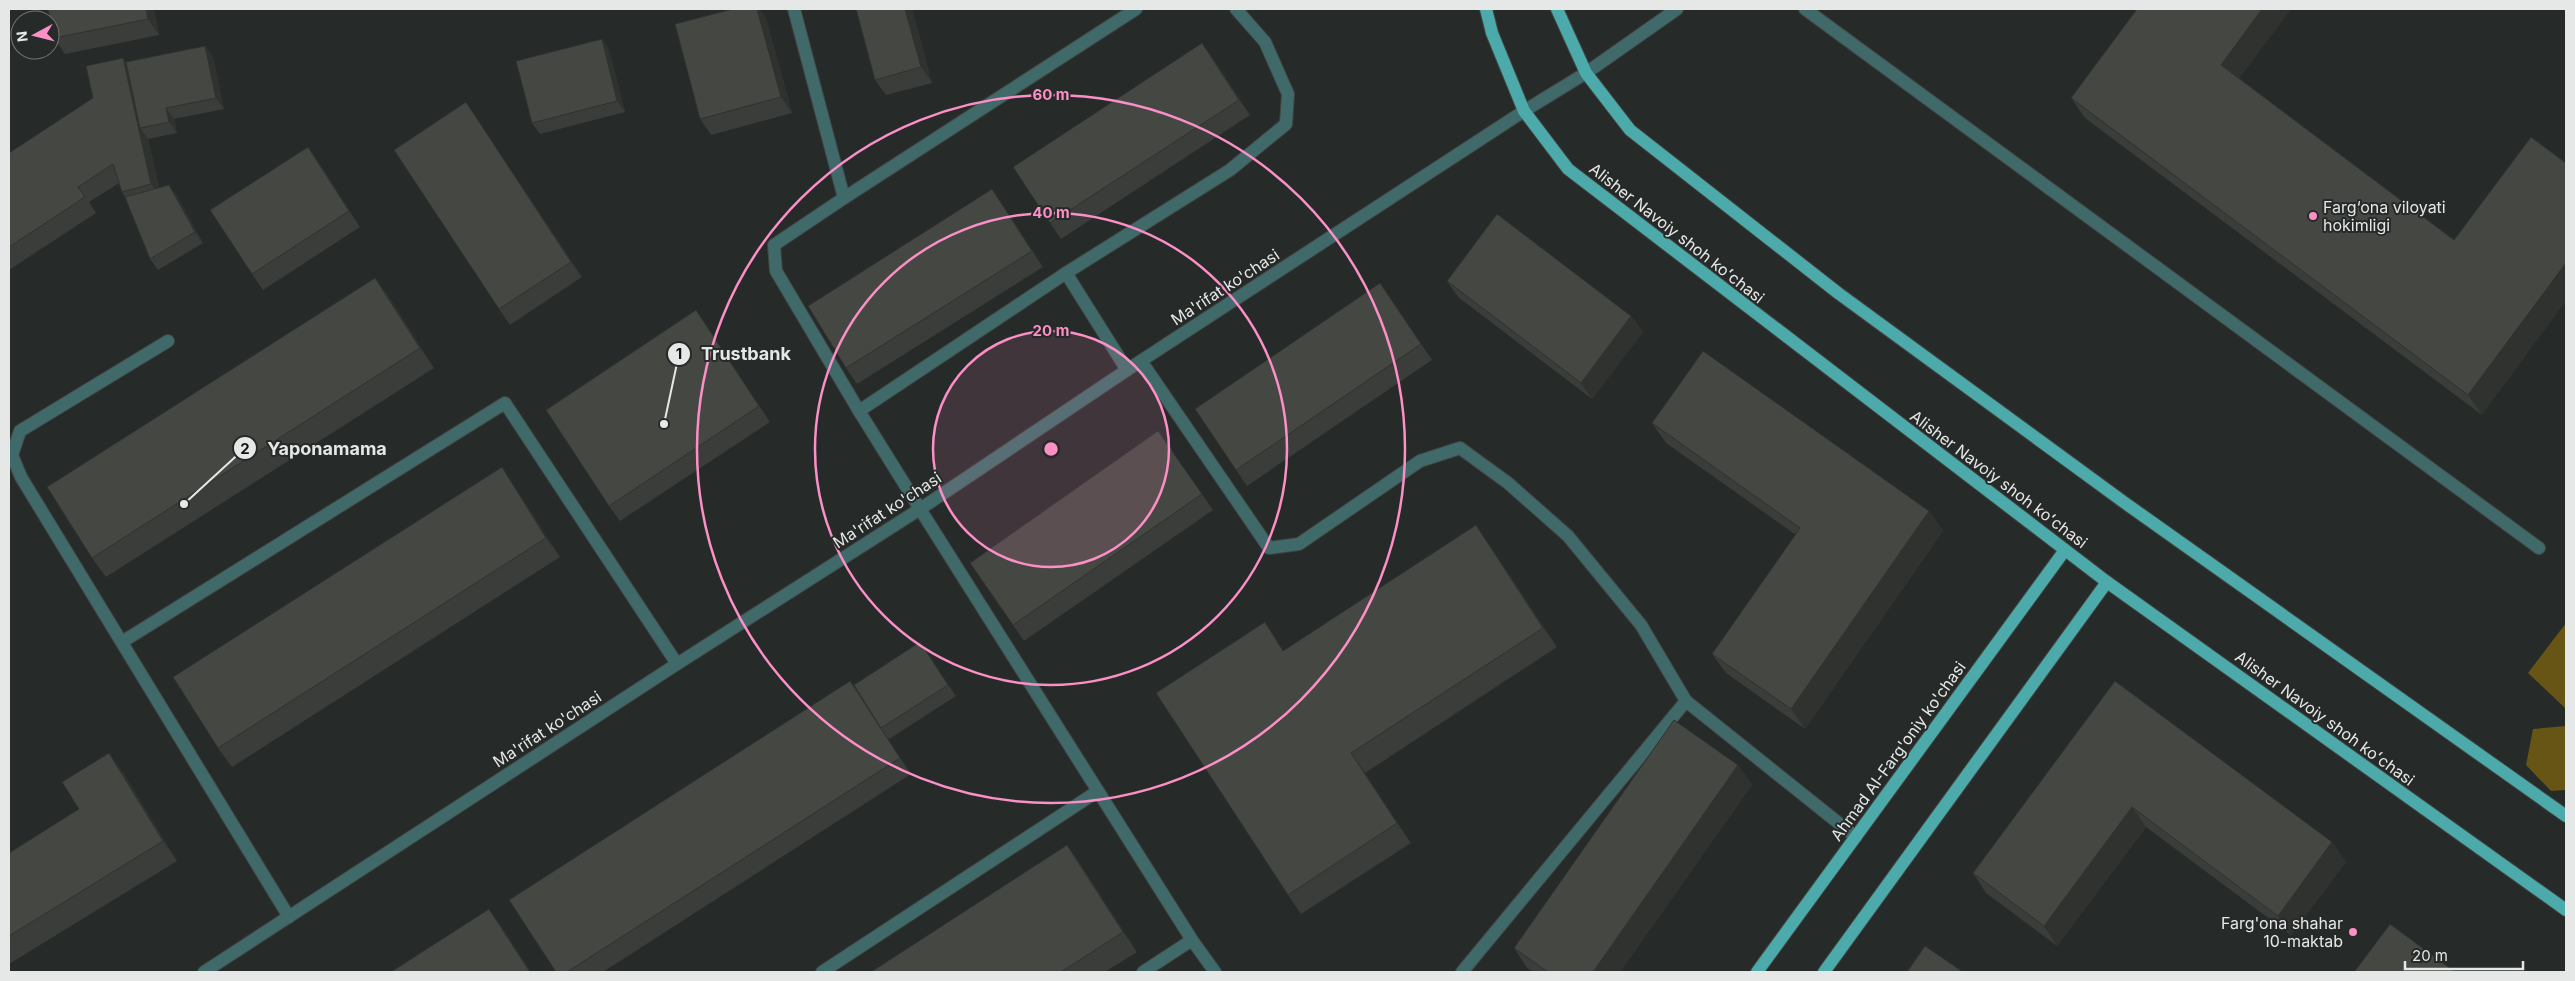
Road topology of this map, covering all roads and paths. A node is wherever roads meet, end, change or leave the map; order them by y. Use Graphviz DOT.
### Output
graph roads {
  1 [pos="794,9"];
  2 [pos="1136,9"];
  3 [pos="1236,9"];
  4 [pos="1486,9"];
  5 [pos="1557,9"];
  6 [pos="1676,9"];
  7 [pos="1805,9"];
  8 [pos="1586,72"];
  9 [pos="1524,111"];
  10 [pos="844,198"];
  11 [pos="1066,273"];
  12 [pos="168,342"];
  13 [pos="1141,361"];
  14 [pos="1126,370"];
  15 [pos="859,411"];
  16 [pos="920,509"];
  17 [pos="2538,548"];
  18 [pos="2065,550"];
  19 [pos="2107,582"];
  20 [pos="122,642"];
  21 [pos="677,664"];
  22 [pos="1686,701"];
  23 [pos="1098,791"];
  24 [pos="2566,816"];
  25 [pos="1856,838"];
  26 [pos="2566,910"];
  27 [pos="289,917"];
  28 [pos="1192,940"];
  29 [pos="204,972"];
  30 [pos="822,972"];
  31 [pos="1143,972"];
  32 [pos="1215,972"];
  33 [pos="1462,972"];
  34 [pos="1758,972"];
  35 [pos="1824,972"];
  1 -- 10 [label="street"];
  2 -- 10 [label="street"];
  3 -- 11 [label="street"];
  4 -- 9 [label="main road, Alisher Navoiy shoh koʻchasi"];
  5 -- 8 [label="main road"];
  6 -- 8 [label="street, Ma'rifat ko'chasi"];
  7 -- 17 [label="street"];
  8 -- 9 [label="street, Ma'rifat ko'chasi"];
  8 -- 24 [label="main road"];
  9 -- 13 [label="street, Ma'rifat ko'chasi"];
  9 -- 18 [label="main road, Alisher Navoiy shoh koʻchasi"];
  10 -- 15 [label="street"];
  11 -- 14 [label="street"];
  11 -- 15 [label="street"];
  12 -- 20 [label="street"];
  13 -- 14 [label="street, Ma'rifat ko'chasi"];
  13 -- 22 [label="street"];
  14 -- 16 [label="street, Ma'rifat ko'chasi"];
  15 -- 16 [label="street"];
  16 -- 21 [label="street, Ma'rifat ko'chasi"];
  16 -- 23 [label="street"];
  18 -- 19 [label="main road, Alisher Navoiy shoh koʻchasi"];
  18 -- 25 [label="main road, Ahmad Al-Farg'oniy ko'chasi"];
  19 -- 26 [label="main road, Alisher Navoiy shoh koʻchasi"];
  19 -- 35 [label="main road"];
  20 -- 21 [label="street"];
  20 -- 27 [label="street"];
  21 -- 27 [label="street, Ma'rifat ko'chasi"];
  22 -- 25 [label="street"];
  22 -- 33 [label="street"];
  23 -- 28 [label="street"];
  23 -- 30 [label="street"];
  25 -- 34 [label="main road, Ahmad Al-Farg'oniy ko'chasi"];
  27 -- 29 [label="street, Ma'rifat ko'chasi"];
  28 -- 31 [label="street"];
  28 -- 32 [label="street"];
}
